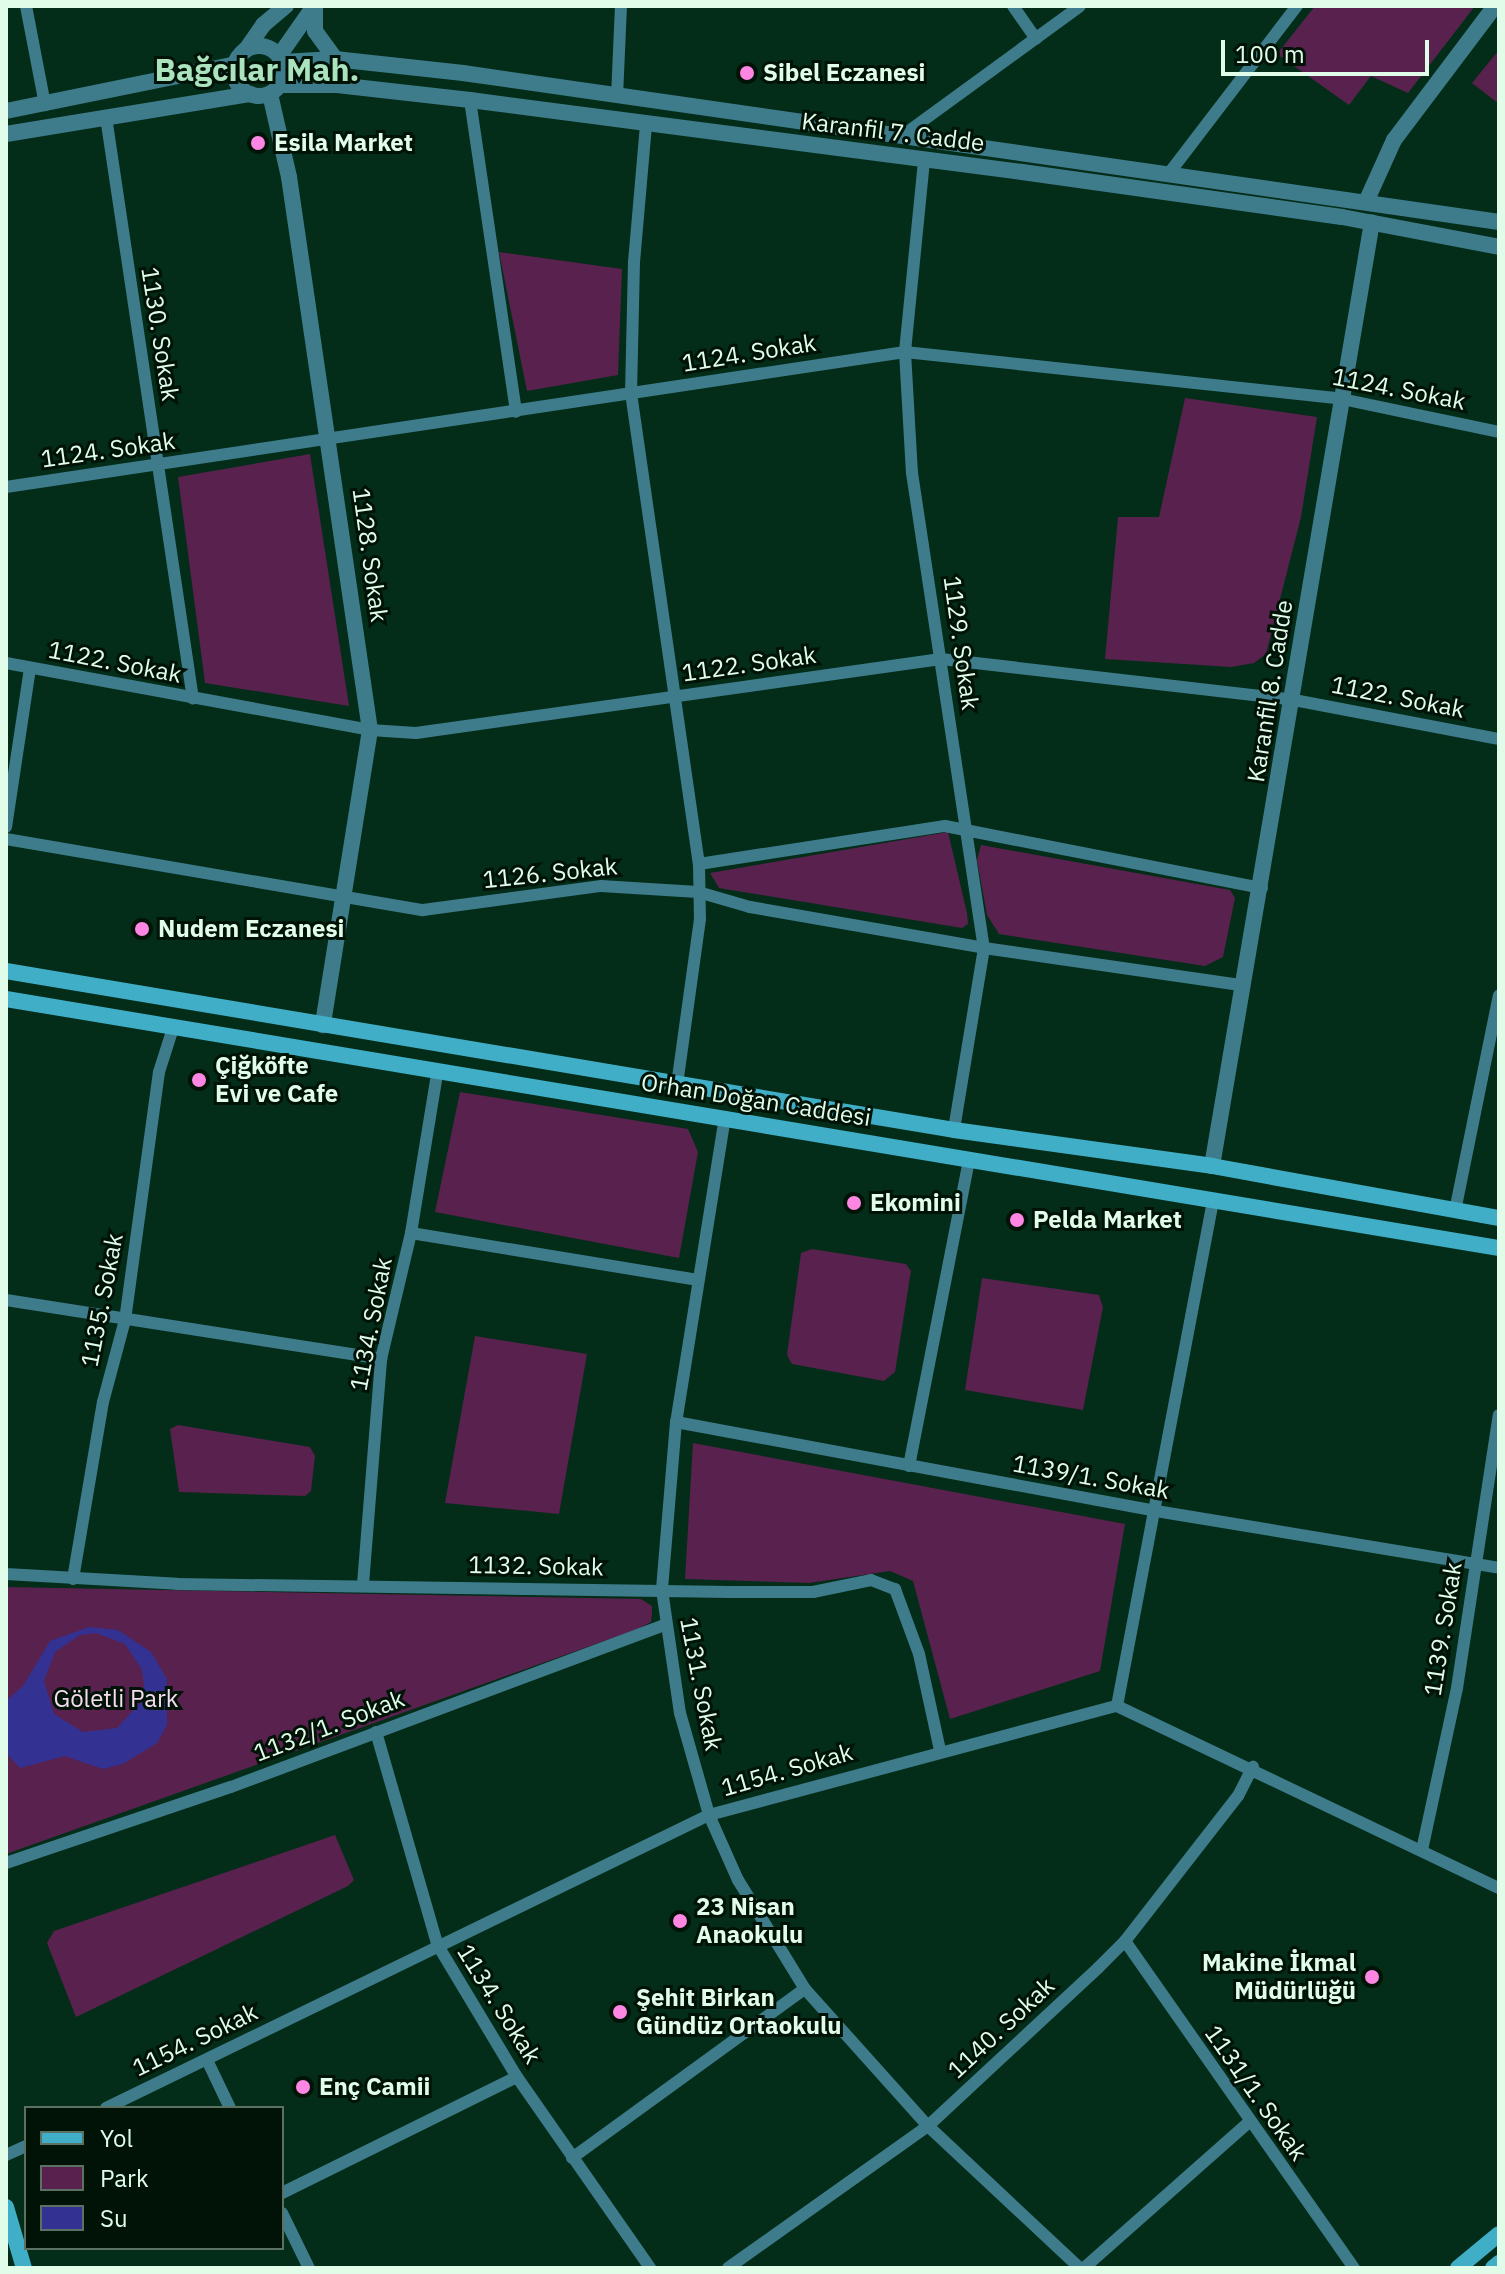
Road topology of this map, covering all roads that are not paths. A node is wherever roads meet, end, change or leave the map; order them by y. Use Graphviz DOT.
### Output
graph roads {
  1 [pos="26,6"];
  2 [pos="286,6"];
  3 [pos="314,6"];
  4 [pos="621,6"];
  5 [pos="1013,6"];
  6 [pos="1080,6"];
  7 [pos="1297,6"];
  8 [pos="1495,6"];
  9 [pos="1036,39"];
  10 [pos="240,57"];
  11 [pos="280,59"];
  12 [pos="335,59"];
  13 [pos="275,90"];
  14 [pos="251,94"];
  15 [pos="617,97"];
  16 [pos="470,100"];
  17 [pos="45,105"];
  18 [pos="6,111"];
  19 [pos="106,117"];
  20 [pos="646,125"];
  21 [pos="906,133"];
  22 [pos="6,134"];
  23 [pos="924,161"];
  24 [pos="1170,172"];
  25 [pos="1366,202"];
  26 [pos="1372,222"];
  27 [pos="1499,222"];
  28 [pos="1499,247"];
  29 [pos="905,352"];
  30 [pos="631,393"];
  31 [pos="1342,399"];
  32 [pos="516,412"];
  33 [pos="1499,432"];
  34 [pos="329,438"];
  35 [pos="158,466"];
  36 [pos="6,487"];
  37 [pos="941,659"];
  38 [pos="6,663"];
  39 [pos="30,668"];
  40 [pos="677,696"];
  41 [pos="193,699"];
  42 [pos="1294,700"];
  43 [pos="370,730"];
  44 [pos="1499,739"];
  45 [pos="6,827"];
  46 [pos="968,831"];
  47 [pos="6,839"];
  48 [pos="699,864"];
  49 [pos="1262,888"];
  50 [pos="698,892"];
  51 [pos="345,896"];
  52 [pos="984,948"];
  53 [pos="6,971"];
  54 [pos="1240,985"];
  55 [pos="1499,995"];
  56 [pos="6,999"];
  57 [pos="323,1025"];
  58 [pos="173,1028"];
  59 [pos="437,1074"];
  60 [pos="677,1084"];
  61 [pos="725,1117"];
  62 [pos="954,1130"];
  63 [pos="969,1160"];
  64 [pos="1212,1166"];
  65 [pos="1213,1201"];
  66 [pos="1455,1211"];
  67 [pos="1499,1218"];
  68 [pos="411,1233"];
  69 [pos="1499,1248"];
  70 [pos="698,1280"];
  71 [pos="6,1300"];
  72 [pos="125,1320"];
  73 [pos="381,1359"];
  74 [pos="1499,1415"];
  75 [pos="676,1422"];
  76 [pos="909,1466"];
  77 [pos="1156,1511"];
  78 [pos="1477,1563"];
  79 [pos="1499,1568"];
  80 [pos="6,1574"];
  81 [pos="73,1579"];
  82 [pos="363,1584"];
  83 [pos="662,1590"];
  84 [pos="665,1625"];
  85 [pos="1117,1706"];
  86 [pos="376,1732"];
  87 [pos="940,1750"];
  88 [pos="1253,1767"];
  89 [pos="709,1815"];
  90 [pos="1422,1850"];
  91 [pos="6,1863"];
  92 [pos="1499,1888"];
  93 [pos="1125,1941"];
  94 [pos="437,1944"];
  95 [pos="805,1989"];
  96 [pos="207,2060"];
  97 [pos="517,2077"];
  98 [pos="110,2106"];
  99 [pos="229,2106"];
  100 [pos="1249,2122"];
  101 [pos="928,2126"];
  102 [pos="572,2158"];
  103 [pos="284,2192"];
  104 [pos="6,2207"];
  105 [pos="284,2217"];
  106 [pos="1499,2234"];
  107 [pos="1499,2263"];
  108 [pos="24,2268"];
  109 [pos="309,2268"];
  110 [pos="650,2268"];
  111 [pos="728,2268"];
  112 [pos="1082,2268"];
  113 [pos="1354,2268"];
  114 [pos="1458,2268"];
  115 [pos="1493,2268"];
  1 -- 17 [label="street"];
  2 -- 10 [label="street"];
  3 -- 11 [label="street"];
  3 -- 12 [label="street"];
  4 -- 15 [label="street"];
  5 -- 9 [label="street"];
  6 -- 9 [label="street"];
  7 -- 24 [label="street"];
  8 -- 25 [label="street"];
  9 -- 21 [label="street"];
  10 -- 11 [label="street"];
  10 -- 14 [label="street"];
  10 -- 17 [label="street"];
  11 -- 12 [label="street, Karanfil 7. Cadde"];
  11 -- 13 [label="street"];
  12 -- 15 [label="street, Karanfil 7. Cadde"];
  13 -- 14 [label="street"];
  13 -- 16 [label="street, Karanfil 7. Cadde"];
  13 -- 34 [label="street, 1128. Sokak"];
  14 -- 19 [label="street"];
  15 -- 21 [label="street, Karanfil 7. Cadde"];
  16 -- 20 [label="street, Karanfil 7. Cadde"];
  16 -- 32 [label="street"];
  17 -- 18 [label="street"];
  19 -- 22 [label="street"];
  19 -- 35 [label="street, 1130. Sokak"];
  20 -- 23 [label="street, Karanfil 7. Cadde"];
  20 -- 30 [label="street"];
  21 -- 24 [label="street, Karanfil 7. Cadde"];
  23 -- 26 [label="street, Karanfil 7. Cadde"];
  23 -- 29 [label="street, 1129. Sokak"];
  24 -- 25 [label="street, Karanfil 7. Cadde"];
  25 -- 27 [label="street, Karanfil 7. Cadde"];
  26 -- 28 [label="street, Karanfil 7. Cadde"];
  26 -- 31 [label="street, Karanfil 8. Cadde"];
  29 -- 30 [label="street, 1124. Sokak"];
  29 -- 31 [label="street, 1124. Sokak"];
  29 -- 37 [label="street, 1129. Sokak"];
  30 -- 32 [label="street, 1124. Sokak"];
  30 -- 40 [label="street"];
  31 -- 33 [label="street, 1124. Sokak"];
  31 -- 42 [label="street, Karanfil 8. Cadde"];
  32 -- 34 [label="street, 1124. Sokak"];
  34 -- 35 [label="street, 1124. Sokak"];
  34 -- 43 [label="street, 1128. Sokak"];
  35 -- 36 [label="street, 1124. Sokak"];
  35 -- 41 [label="street, 1130. Sokak"];
  37 -- 40 [label="street, 1122. Sokak"];
  37 -- 42 [label="street, 1122. Sokak"];
  37 -- 46 [label="street, 1129. Sokak"];
  38 -- 39 [label="street, 1122. Sokak"];
  39 -- 41 [label="street, 1122. Sokak"];
  39 -- 45 [label="street"];
  40 -- 43 [label="street, 1122. Sokak"];
  40 -- 48 [label="street"];
  41 -- 43 [label="street, 1122. Sokak"];
  42 -- 44 [label="street, 1122. Sokak"];
  42 -- 49 [label="street, Karanfil 8. Cadde"];
  43 -- 51 [label="street, 1128. Sokak"];
  46 -- 48 [label="street"];
  46 -- 49 [label="street"];
  46 -- 52 [label="street, 1129. Sokak"];
  47 -- 51 [label="street, 1126. Sokak"];
  48 -- 50 [label="street"];
  49 -- 54 [label="street, Karanfil 8. Cadde"];
  50 -- 51 [label="street, 1126. Sokak"];
  50 -- 52 [label="street, 1126. Sokak"];
  50 -- 60 [label="street"];
  51 -- 57 [label="street, 1128. Sokak"];
  52 -- 54 [label="street, 1126. Sokak"];
  52 -- 62 [label="street, 1129. Sokak"];
  53 -- 57 [label="main road"];
  54 -- 64 [label="street, Karanfil 8. Cadde"];
  55 -- 66 [label="street"];
  56 -- 58 [label="main road, Orhan Doğan Caddesi"];
  57 -- 60 [label="main road"];
  58 -- 59 [label="main road, Orhan Doğan Caddesi"];
  58 -- 72 [label="street, 1135. Sokak"];
  59 -- 61 [label="main road, Orhan Doğan Caddesi"];
  59 -- 68 [label="street, 1134. Sokak"];
  60 -- 62 [label="main road"];
  61 -- 63 [label="main road, Orhan Doğan Caddesi"];
  61 -- 70 [label="street, 1131. Sokak"];
  62 -- 64 [label="main road"];
  63 -- 65 [label="main road, Orhan Doğan Caddesi"];
  63 -- 76 [label="street"];
  64 -- 66 [label="main road"];
  65 -- 69 [label="main road, Orhan Doğan Caddesi"];
  65 -- 77 [label="street"];
  66 -- 67 [label="main road"];
  68 -- 70 [label="street"];
  68 -- 73 [label="street, 1134. Sokak"];
  70 -- 75 [label="street, 1131. Sokak"];
  71 -- 72 [label="street"];
  72 -- 73 [label="street"];
  72 -- 81 [label="street, 1135. Sokak"];
  73 -- 82 [label="street, 1134. Sokak"];
  74 -- 78 [label="street, 1139. Sokak"];
  75 -- 76 [label="street, 1139/1. Sokak"];
  75 -- 83 [label="street, 1131. Sokak"];
  76 -- 77 [label="street, 1139/1. Sokak"];
  77 -- 78 [label="street, 1139/1. Sokak"];
  77 -- 85 [label="street"];
  78 -- 79 [label="street, 1139/1. Sokak"];
  78 -- 90 [label="street, 1139. Sokak"];
  80 -- 81 [label="street, 1132. Sokak"];
  81 -- 82 [label="street, 1132. Sokak"];
  82 -- 83 [label="street, 1132. Sokak"];
  83 -- 84 [label="street, 1131. Sokak"];
  83 -- 87 [label="street, 1132. Sokak"];
  84 -- 86 [label="street, 1132/1. Sokak"];
  84 -- 89 [label="street, 1131. Sokak"];
  85 -- 87 [label="street, 1154. Sokak"];
  85 -- 88 [label="street"];
  86 -- 91 [label="street, 1132/1. Sokak"];
  86 -- 94 [label="street, 1134. Sokak"];
  87 -- 89 [label="street, 1154. Sokak"];
  88 -- 90 [label="street"];
  88 -- 93 [label="street, 1140. Sokak"];
  89 -- 94 [label="street, 1154. Sokak"];
  89 -- 95 [label="street, 1131. Sokak"];
  90 -- 92 [label="street"];
  93 -- 100 [label="street, 1131/1. Sokak"];
  93 -- 101 [label="street, 1140. Sokak"];
  94 -- 96 [label="street, 1154. Sokak"];
  94 -- 97 [label="street, 1134. Sokak"];
  95 -- 101 [label="street, 1131. Sokak"];
  95 -- 102 [label="street"];
  96 -- 98 [label="street, 1154. Sokak"];
  96 -- 99 [label="street"];
  97 -- 102 [label="street, 1134. Sokak"];
  97 -- 103 [label="street"];
  100 -- 112 [label="street"];
  100 -- 113 [label="street, 1131/1. Sokak"];
  101 -- 111 [label="street, 1140. Sokak"];
  101 -- 112 [label="street, 1131. Sokak"];
  102 -- 110 [label="street, 1134. Sokak"];
  104 -- 108 [label="main road"];
  105 -- 109 [label="street"];
  106 -- 114 [label="main road"];
  107 -- 115 [label="main road"];
}
